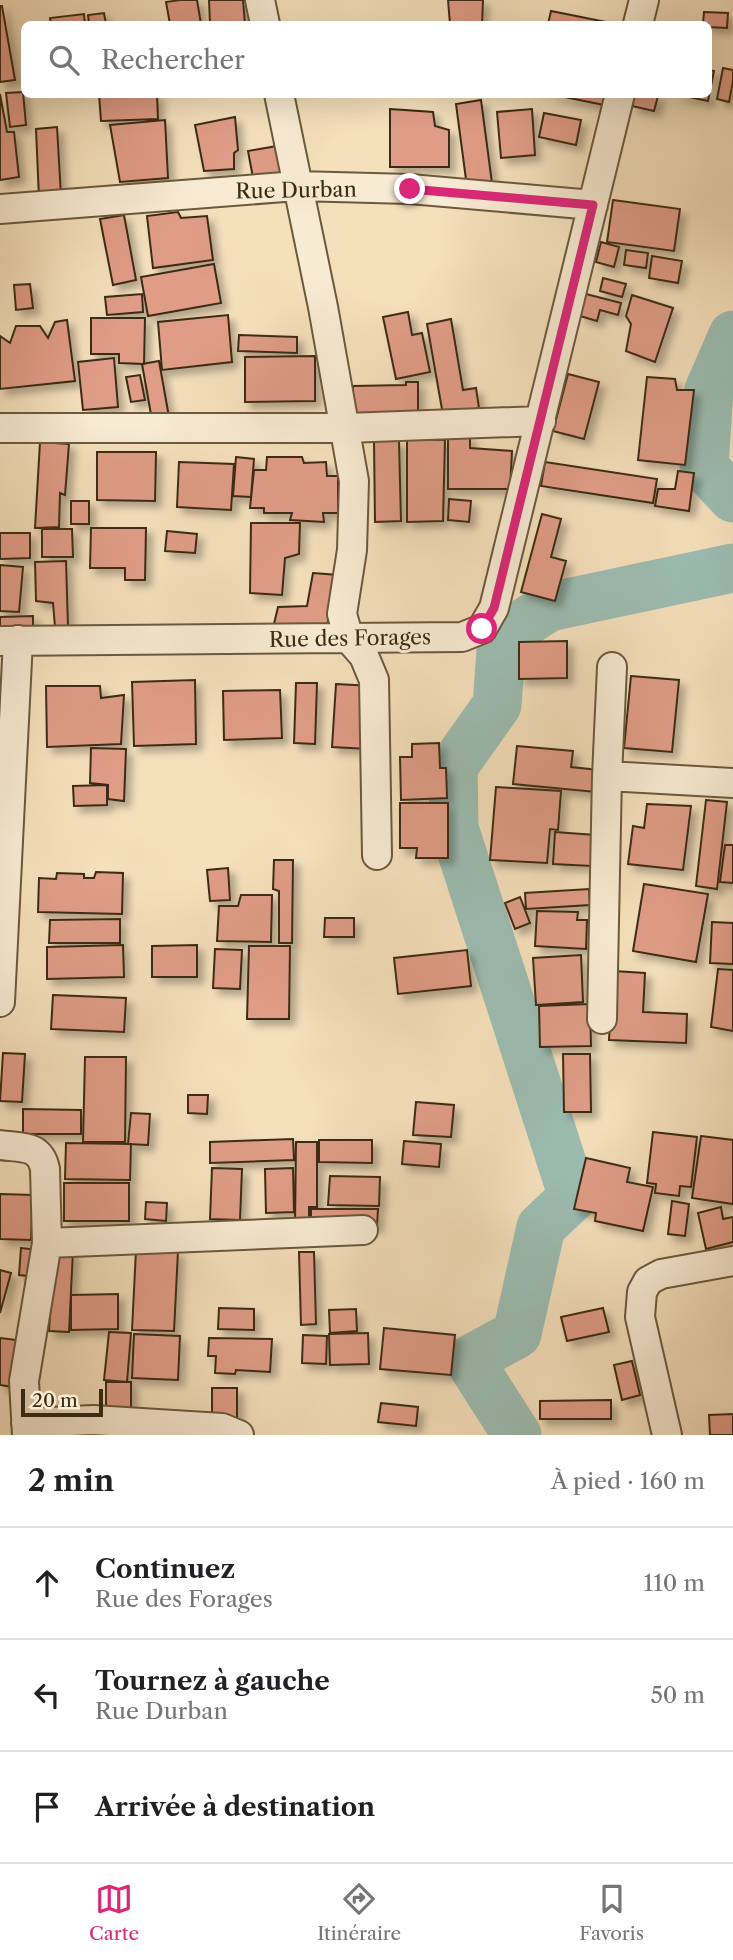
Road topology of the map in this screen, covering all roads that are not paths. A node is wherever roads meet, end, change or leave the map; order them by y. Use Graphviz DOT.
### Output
graph roads {
  1 [pos="260,0"];
  2 [pos="644,0"];
  3 [pos="264,21"];
  4 [pos="639,21"];
  5 [pos="280,98"];
  6 [pos="619,98"];
  7 [pos="297,186"];
  8 [pos="593,205"];
  9 [pos="0,209"];
  10 [pos="541,421"];
  11 [pos="0,428"];
  12 [pos="346,428"];
  13 [pos="349,639"];
  14 [pos="9,640"];
  15 [pos="612,667"];
  16 [pos="607,776"];
  17 [pos="733,783"];
  18 [pos="377,855"];
  19 [pos="3,886"];
  20 [pos="0,1002"];
  21 [pos="602,1019"];
  22 [pos="0,1145"];
  23 [pos="363,1230"];
  24 [pos="47,1243"];
  25 [pos="733,1261"];
  26 [pos="24,1381"];
  27 [pos="0,1398"];
  28 [pos="27,1429"];
  29 [pos="230,1431"];
  30 [pos="667,1435"];
  1 -- 3 [label="street"];
  2 -- 4 [label="street"];
  5 -- 7 [label="street"];
  6 -- 8 [label="street, Rue des Forages"];
  7 -- 8 [label="street, Rue Durban"];
  7 -- 9 [label="street, Rue Durban"];
  7 -- 12 [label="street"];
  8 -- 10 [label="street, Rue des Forages"];
  10 -- 12 [label="street"];
  10 -- 13 [label="street, Rue des Forages"];
  11 -- 12 [label="street"];
  12 -- 13 [label="street"];
  13 -- 14 [label="street, Rue des Forages"];
  13 -- 18 [label="street"];
  14 -- 19 [label="street"];
  15 -- 16 [label="street"];
  16 -- 17 [label="street"];
  16 -- 21 [label="street"];
  19 -- 20 [label="street"];
  22 -- 24 [label="street"];
  23 -- 24 [label="street"];
  24 -- 26 [label="street"];
  25 -- 30 [label="street"];
  26 -- 27 [label="street"];
  26 -- 28 [label="street"];
  28 -- 29 [label="street"];
}
